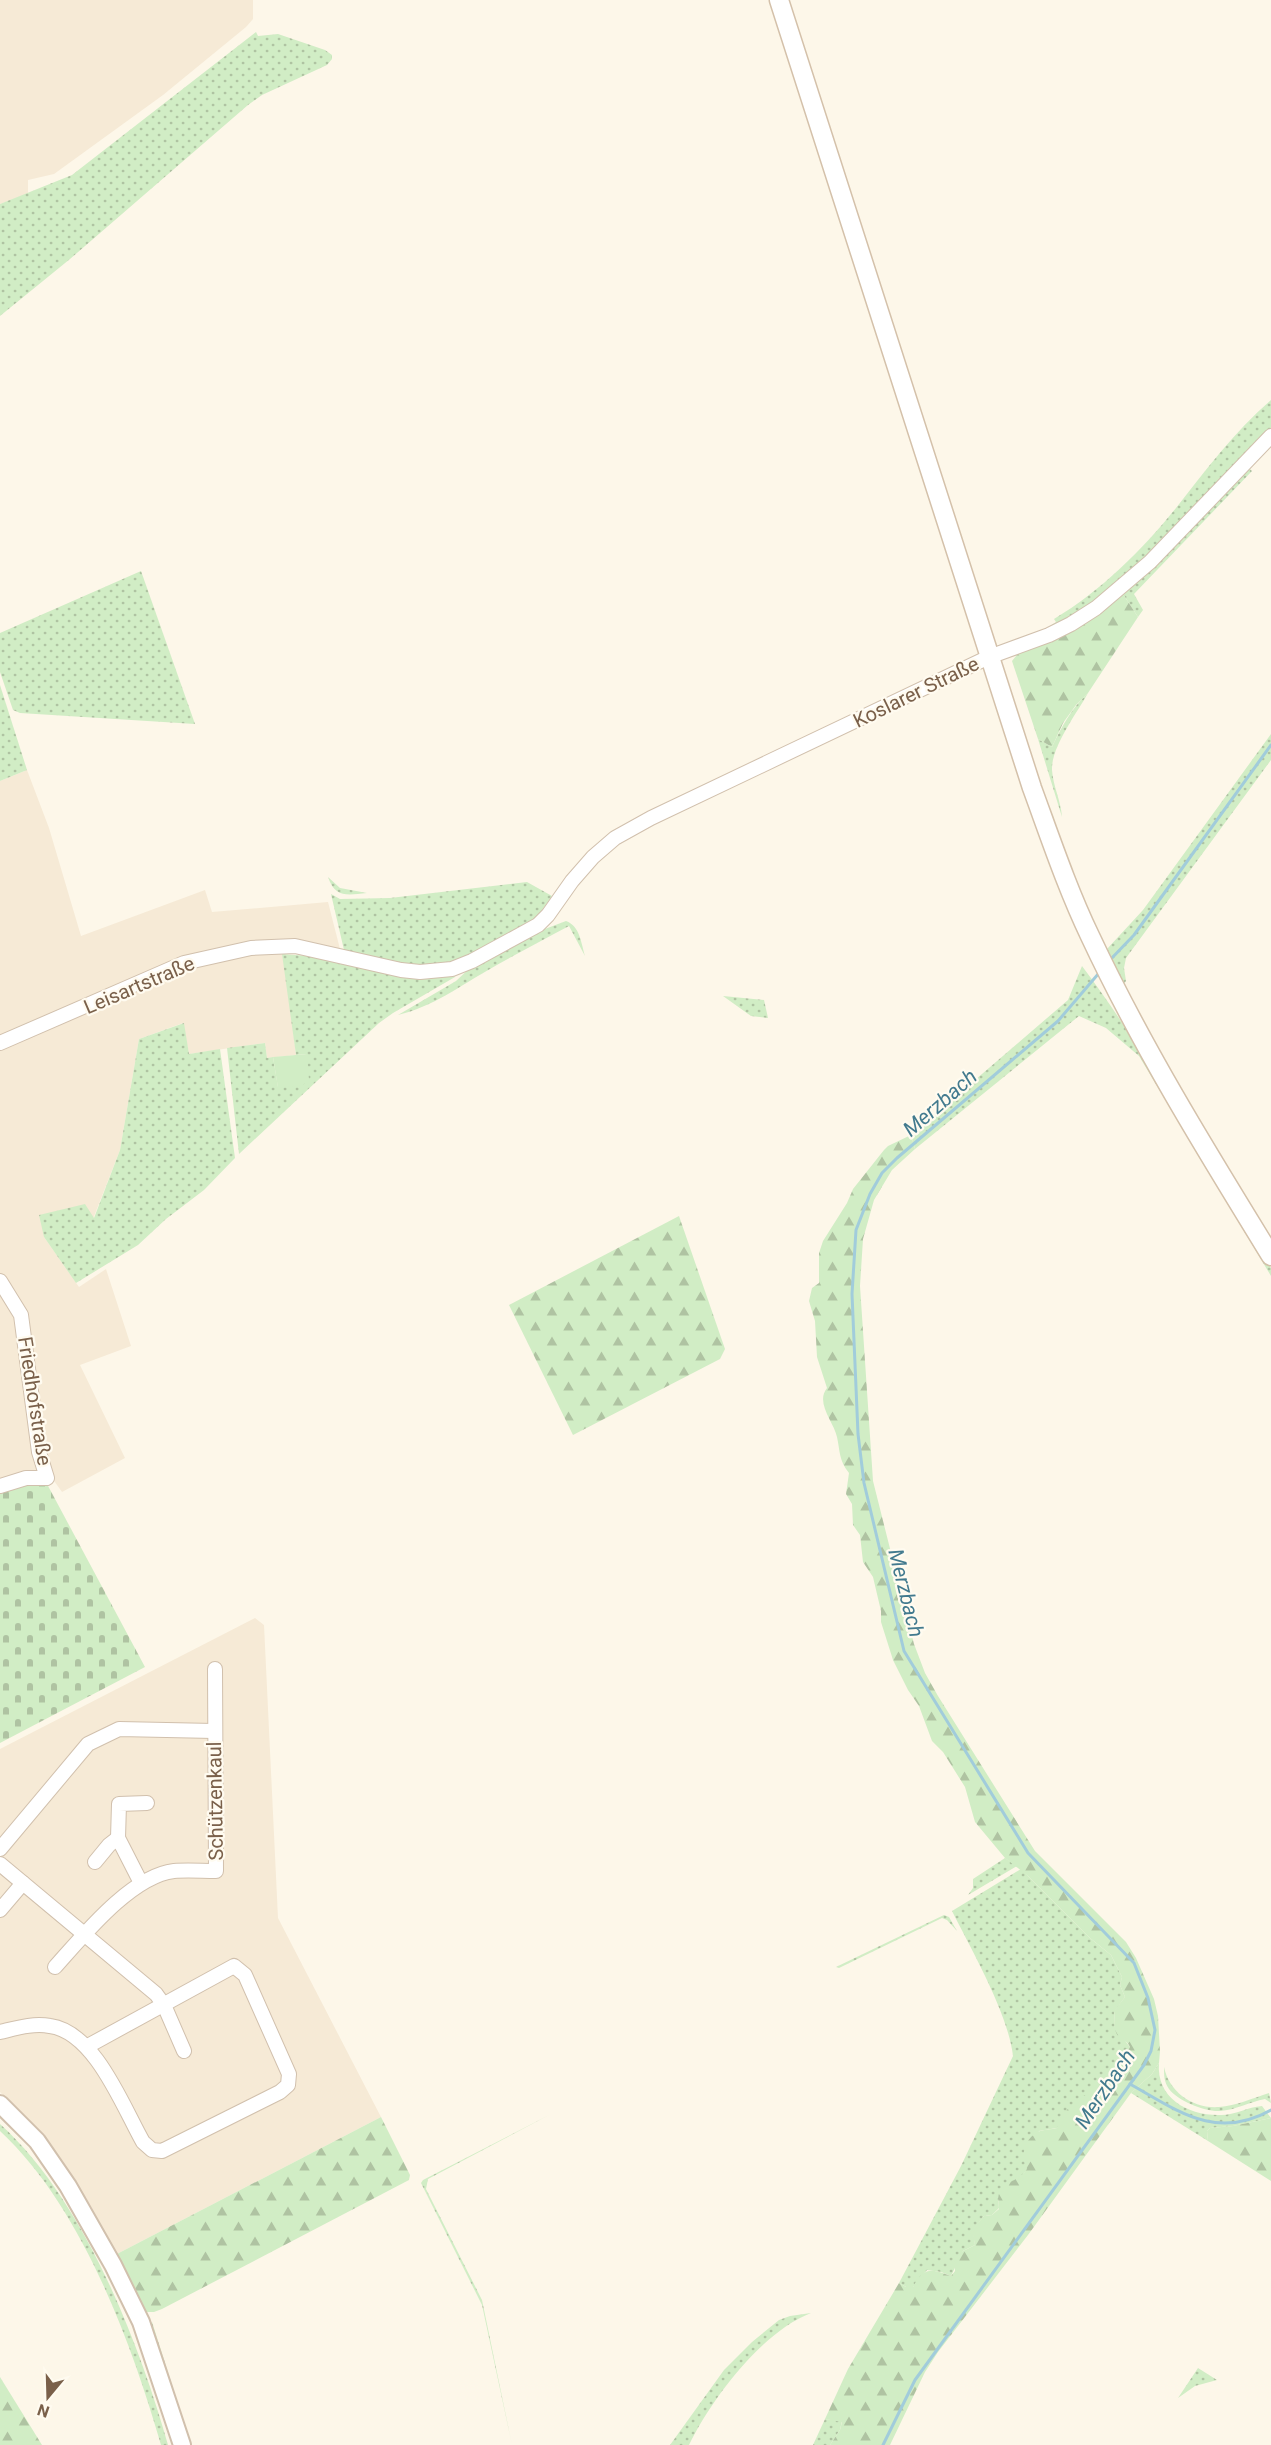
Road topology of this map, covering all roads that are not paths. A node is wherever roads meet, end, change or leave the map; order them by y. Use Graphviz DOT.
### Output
graph roads {
  1 [pos="779,0"];
  2 [pos="1271,436"];
  3 [pos="989,657"];
  4 [pos="543,921"];
  5 [pos="0,1043"];
  6 [pos="1271,1256"];
  7 [pos="0,1281"];
  8 [pos="0,1486"];
  9 [pos="215,1669"];
  10 [pos="214,1731"];
  11 [pos="147,1803"];
  12 [pos="118,1839"];
  13 [pos="0,1849"];
  14 [pos="95,1862"];
  15 [pos="0,1864"];
  16 [pos="23,1883"];
  17 [pos="141,1883"];
  18 [pos="0,1910"];
  19 [pos="85,1934"];
  20 [pos="55,1967"];
  21 [pos="164,2005"];
  22 [pos="0,2032"];
  23 [pos="86,2047"];
  24 [pos="184,2051"];
  25 [pos="0,2104"];
  26 [pos="182,2445"];
  1 -- 3 [label="main road"];
  2 -- 3 [label="street, Koslarer Straße"];
  3 -- 4 [label="street, Koslarer Straße"];
  3 -- 6 [label="main road"];
  4 -- 5 [label="street, Leisartstraße"];
  7 -- 8 [label="street, Friedhofstraße"];
  9 -- 10 [label="street, Schützenkaul"];
  10 -- 13 [label="street, Schützenkaul"];
  10 -- 17 [label="street, Schützenkaul"];
  11 -- 12 [label="street"];
  12 -- 14 [label="street"];
  12 -- 17 [label="street"];
  15 -- 16 [label="street"];
  16 -- 18 [label="street"];
  16 -- 19 [label="street"];
  17 -- 19 [label="street"];
  19 -- 20 [label="street"];
  19 -- 21 [label="street"];
  21 -- 23 [label="street"];
  21 -- 23 [label="street"];
  21 -- 24 [label="street"];
  22 -- 23 [label="street"];
  25 -- 26 [label="street"];
}
